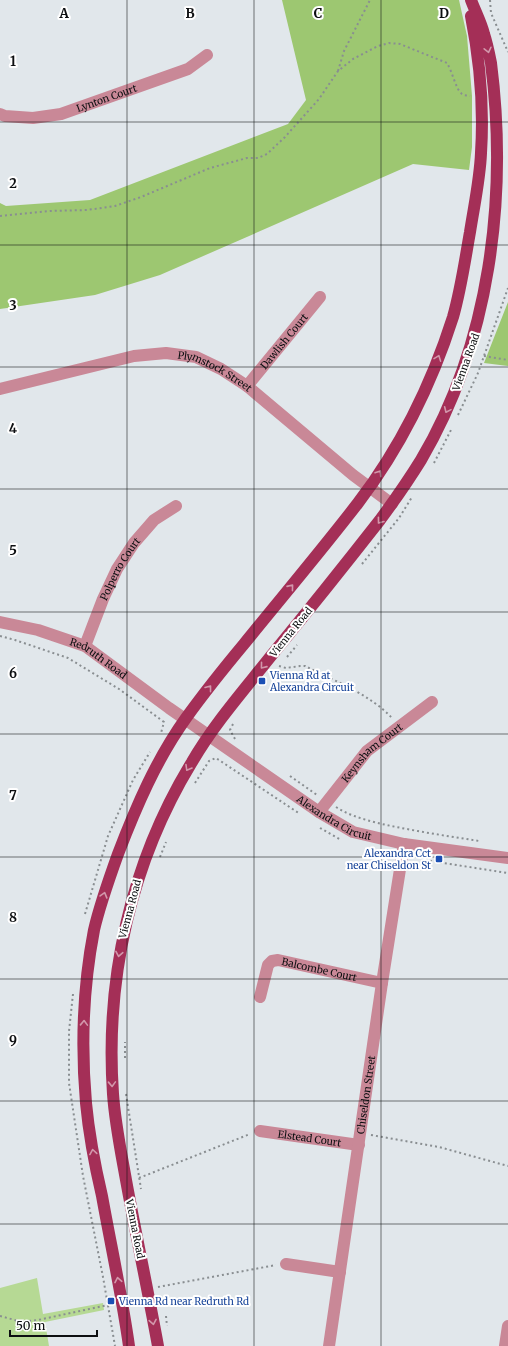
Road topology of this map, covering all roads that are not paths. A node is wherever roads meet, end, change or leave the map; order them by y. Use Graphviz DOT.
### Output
graph roads {
  1 [pos="469,0"];
  2 [pos="207,55"];
  3 [pos="0,114"];
  4 [pos="320,297"];
  5 [pos="247,386"];
  6 [pos="0,390"];
  7 [pos="370,487"];
  8 [pos="392,504"];
  9 [pos="176,506"];
  10 [pos="0,622"];
  11 [pos="86,646"];
  12 [pos="432,702"];
  13 [pos="185,719"];
  14 [pos="209,735"];
  15 [pos="319,812"];
  16 [pos="404,844"];
  17 [pos="508,858"];
  18 [pos="382,983"];
  19 [pos="260,997"];
  20 [pos="260,1132"];
  21 [pos="360,1139"];
  22 [pos="286,1264"];
  23 [pos="340,1272"];
  24 [pos="508,1326"];
  25 [pos="130,1346"];
  26 [pos="158,1346"];
  27 [pos="329,1346"];
  28 [pos="505,1346"];
  7 -- 1 [label="main road, Vienna Road, one-way"];
  1 -- 8 [label="main road, Vienna Road, one-way"];
  2 -- 3 [label="street, Lynton Court"];
  4 -- 5 [label="street, Dawlish Court"];
  5 -- 6 [label="street, Plymstock Street"];
  5 -- 7 [label="street, Plymstock Street"];
  7 -- 8 [label="street, Plymstock Street"];
  13 -- 7 [label="main road, Vienna Road, one-way"];
  8 -- 14 [label="main road, Vienna Road, one-way"];
  9 -- 11 [label="street, Polperro Court"];
  10 -- 11 [label="street, Redruth Road"];
  11 -- 13 [label="street, Redruth Road"];
  12 -- 15 [label="street, Keynsham Court"];
  13 -- 14 [label="street, Alexandra Circuit"];
  25 -- 13 [label="main road, Vienna Road, one-way"];
  14 -- 15 [label="street, Alexandra Circuit"];
  14 -- 26 [label="main road, Vienna Road, one-way"];
  15 -- 16 [label="street, Alexandra Circuit"];
  16 -- 17 [label="street, Alexandra Circuit"];
  16 -- 18 [label="street, Chiseldon Street"];
  18 -- 19 [label="street, Balcombe Court"];
  18 -- 21 [label="street, Chiseldon Street"];
  20 -- 21 [label="street, Elstead Court"];
  21 -- 23 [label="street, Chiseldon Street"];
  22 -- 23 [label="street"];
  23 -- 27 [label="street, Chiseldon Street"];
  24 -- 28 [label="street"];
}
